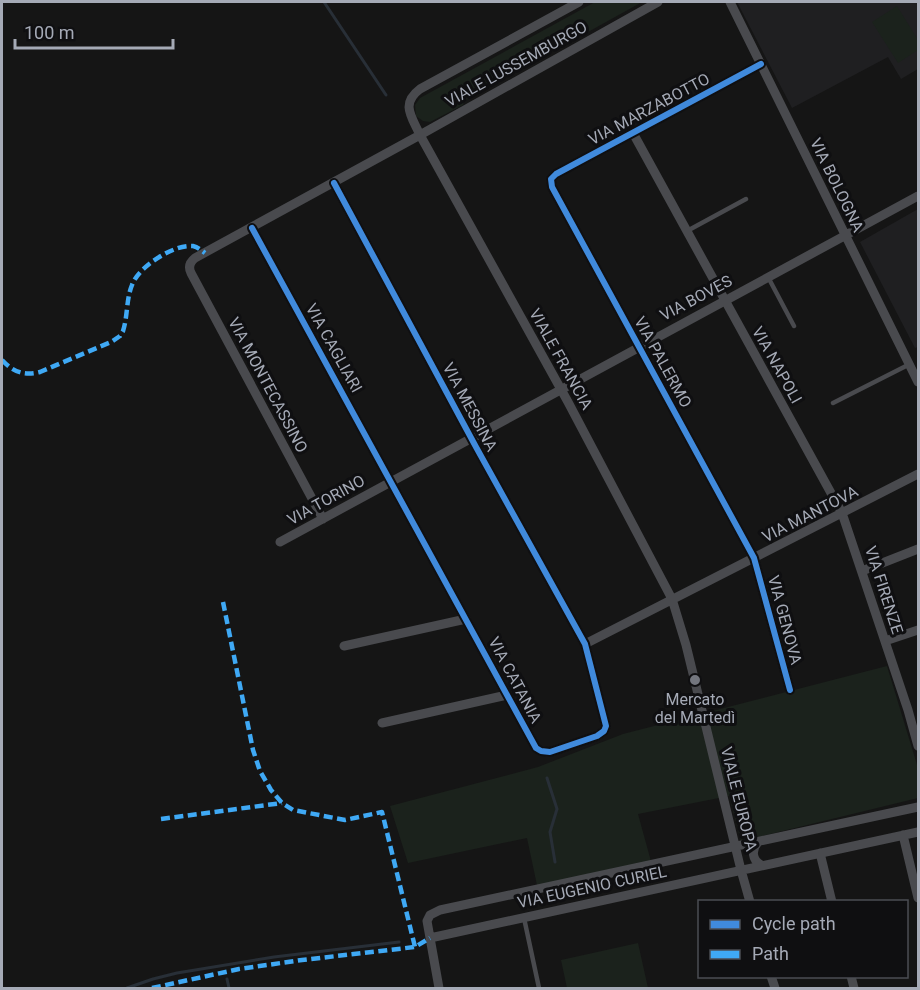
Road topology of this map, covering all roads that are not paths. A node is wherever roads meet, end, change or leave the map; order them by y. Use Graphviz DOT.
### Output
graph roads {
  1 [pos="579,2"];
  2 [pos="658,2"];
  3 [pos="730,2"];
  4 [pos="761,64"];
  5 [pos="633,133"];
  6 [pos="420,135"];
  7 [pos="551,179"];
  8 [pos="334,183"];
  9 [pos="918,196"];
  10 [pos="746,199"];
  11 [pos="252,228"];
  12 [pos="687,231"];
  13 [pos="846,235"];
  14 [pos="189,265"];
  15 [pos="768,277"];
  16 [pos="725,300"];
  17 [pos="794,326"];
  18 [pos="639,346"];
  19 [pos="910,364"];
  20 [pos="918,381"];
  21 [pos="560,389"];
  22 [pos="833,403"];
  23 [pos="471,438"];
  24 [pos="918,474"];
  25 [pos="392,481"];
  26 [pos="842,513"];
  27 [pos="323,519"];
  28 [pos="280,542"];
  29 [pos="918,549"];
  30 [pos="754,558"];
  31 [pos="862,571"];
  32 [pos="672,599"];
  33 [pos="466,619"];
  34 [pos="918,630"];
  35 [pos="885,641"];
  36 [pos="585,644"];
  37 [pos="344,646"];
  38 [pos="790,690"];
  39 [pos="507,694"];
  40 [pos="918,707"];
  41 [pos="908,710"];
  42 [pos="382,723"];
  43 [pos="918,746"];
  44 [pos="917,809"];
  45 [pos="918,832"];
  46 [pos="903,835"];
  47 [pos="758,842"];
  48 [pos="736,847"];
  49 [pos="820,853"];
  50 [pos="761,865"];
  51 [pos="741,870"];
  52 [pos="918,898"];
  53 [pos="749,900"];
  54 [pos="832,900"];
  55 [pos="523,917"];
  56 [pos="430,938"];
  57 [pos="439,988"];
  58 [pos="539,988"];
  1 -- 6 [label="street, VIALE LUSSEMBURGO"];
  2 -- 6 [label="street, VIALE LUSSEMBURGO"];
  3 -- 4 [label="street, VIA BOLOGNA"];
  4 -- 5 [label="street, VIA MARZABOTTO"];
  4 -- 13 [label="street, VIA BOLOGNA"];
  5 -- 7 [label="street, VIA MARZABOTTO"];
  5 -- 12 [label="street, VIA NAPOLI"];
  6 -- 8 [label="street, VIALE LUSSEMBURGO"];
  6 -- 21 [label="street, VIALE FRANCIA"];
  7 -- 18 [label="street, VIA PALERMO"];
  8 -- 11 [label="street, VIALE LUSSEMBURGO"];
  8 -- 23 [label="street, VIA MESSINA"];
  9 -- 13 [label="street, VIA BOVES"];
  10 -- 12 [label="lane"];
  11 -- 14 [label="street, VIALE LUSSEMBURGO"];
  11 -- 25 [label="street, VIA CAGLIARI"];
  12 -- 16 [label="street, VIA NAPOLI"];
  13 -- 15 [label="street, VIA BOVES"];
  13 -- 19 [label="street, VIA BOLOGNA"];
  14 -- 27 [label="street, VIA MONTECASSINO"];
  15 -- 16 [label="street, VIA BOVES"];
  15 -- 17 [label="lane"];
  16 -- 18 [label="street, VIA BOVES"];
  16 -- 26 [label="street, VIA NAPOLI"];
  18 -- 21 [label="street, VIA TORINO"];
  18 -- 30 [label="street, VIA PALERMO"];
  19 -- 20 [label="street, VIA BOLOGNA"];
  19 -- 22 [label="lane"];
  21 -- 23 [label="street, VIA TORINO"];
  21 -- 32 [label="street, VIALE FRANCIA"];
  23 -- 25 [label="street, VIA TORINO"];
  23 -- 36 [label="street, VIA MESSINA"];
  24 -- 26 [label="street, VIA MANTOVA"];
  25 -- 27 [label="street, VIA TORINO"];
  25 -- 33 [label="street, VIA CATANIA"];
  26 -- 30 [label="street, VIA MANTOVA"];
  26 -- 31 [label="street, VIA FIRENZE"];
  27 -- 28 [label="street, VIA TORINO"];
  29 -- 31 [label="street"];
  30 -- 32 [label="street, VIA MANTOVA"];
  30 -- 38 [label="street, VIA GENOVA"];
  31 -- 35 [label="street, VIA FIRENZE"];
  32 -- 36 [label="street, VIA MANTOVA"];
  32 -- 48 [label="street, VIALE EUROPA"];
  33 -- 37 [label="street"];
  33 -- 39 [label="street, VIA CATANIA"];
  34 -- 35 [label="street"];
  35 -- 41 [label="street, VIA FIRENZE"];
  36 -- 39 [label="street, VIA CATANIA"];
  39 -- 42 [label="street, VIA CATANIA"];
  40 -- 41 [label="street"];
  41 -- 43 [label="street, VIA FIRENZE"];
  44 -- 47 [label="street, VIA EUGENIO CURIEL"];
  45 -- 46 [label="street, VIA EUGENIO CURIEL"];
  46 -- 49 [label="street, VIA EUGENIO CURIEL"];
  46 -- 52 [label="street"];
  47 -- 48 [label="street, VIA EUGENIO CURIEL"];
  47 -- 50 [label="street"];
  48 -- 51 [label="street, VIALE EUROPA"];
  48 -- 56 [label="street, VIA EUGENIO CURIEL"];
  49 -- 50 [label="street, VIA EUGENIO CURIEL"];
  49 -- 54 [label="street"];
  50 -- 51 [label="street, VIA EUGENIO CURIEL"];
  51 -- 53 [label="street, VIALE EUROPA"];
  51 -- 55 [label="street, VIA EUGENIO CURIEL"];
  55 -- 56 [label="street, VIA EUGENIO CURIEL"];
  55 -- 58 [label="lane"];
  56 -- 57 [label="street"];
}
